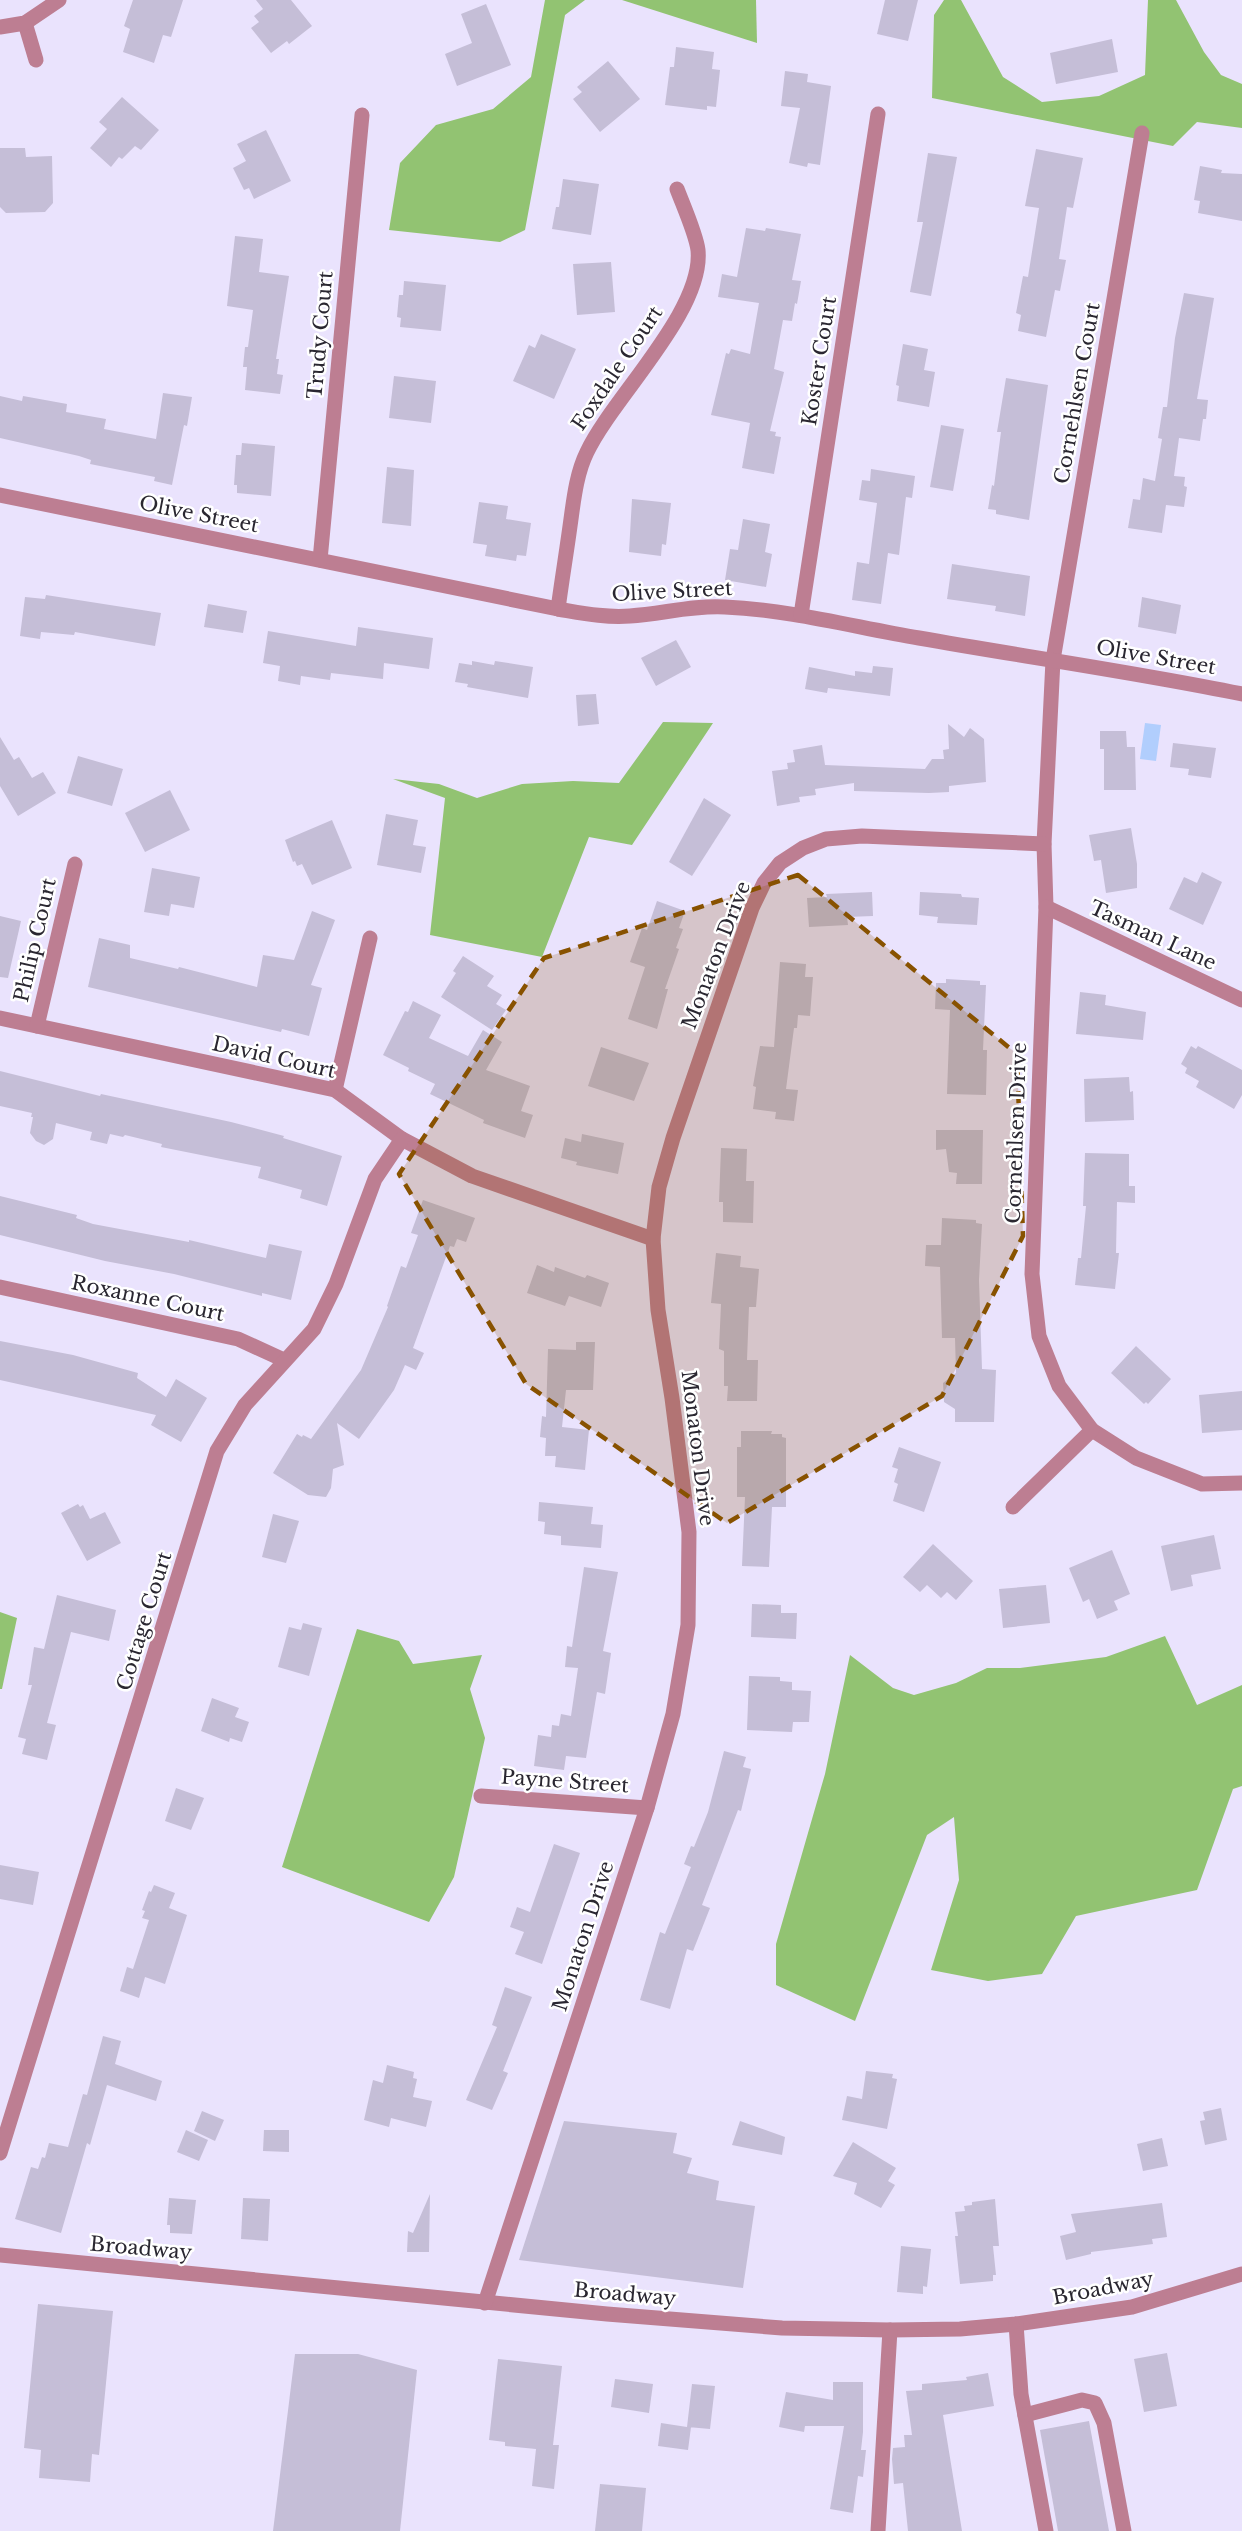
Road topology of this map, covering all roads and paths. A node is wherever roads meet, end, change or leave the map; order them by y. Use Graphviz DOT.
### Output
graph roads {
  1 [pos="58,0"];
  2 [pos="25,23"];
  3 [pos="0,27"];
  4 [pos="36,60"];
  5 [pos="879,114"];
  6 [pos="362,116"];
  7 [pos="1142,133"];
  8 [pos="677,189"];
  9 [pos="0,495"];
  10 [pos="320,560"];
  11 [pos="558,609"];
  12 [pos="801,615"];
  13 [pos="1053,660"];
  14 [pos="1242,694"];
  15 [pos="1044,844"];
  16 [pos="75,864"];
  17 [pos="1046,907"];
  18 [pos="370,938"];
  19 [pos="1242,1000"];
  20 [pos="0,1018"];
  21 [pos="37,1026"];
  22 [pos="335,1090"];
  23 [pos="402,1139"];
  24 [pos="652,1239"];
  25 [pos="0,1287"];
  26 [pos="284,1360"];
  27 [pos="1092,1430"];
  28 [pos="1242,1483"];
  29 [pos="1013,1507"];
  30 [pos="481,1796"];
  31 [pos="647,1808"];
  32 [pos="0,2153"];
  33 [pos="0,2255"];
  34 [pos="1242,2274"];
  35 [pos="485,2303"];
  36 [pos="1016,2324"];
  37 [pos="890,2330"];
  38 [pos="1025,2415"];
  39 [pos="878,2531"];
  40 [pos="1046,2531"];
  41 [pos="1124,2531"];
  1 -- 2 [label="street"];
  2 -- 3 [label="street"];
  2 -- 4 [label="street"];
  5 -- 12 [label="street, Koster Court"];
  6 -- 10 [label="street, Trudy Court"];
  7 -- 13 [label="street, Cornehlsen Court"];
  8 -- 11 [label="street, Foxdale Court"];
  9 -- 10 [label="street, Olive Street"];
  10 -- 11 [label="street, Olive Street"];
  11 -- 12 [label="street, Olive Street"];
  12 -- 13 [label="street, Olive Street"];
  13 -- 14 [label="street, Olive Street"];
  13 -- 15 [label="street, Cornehlsen Drive"];
  15 -- 17 [label="street, Cornehlsen Drive"];
  15 -- 24 [label="street, Monaton Drive"];
  16 -- 21 [label="street, Philip Court"];
  17 -- 19 [label="street, Tasman Lane"];
  17 -- 27 [label="street, Cornehlsen Drive"];
  18 -- 22 [label="street"];
  20 -- 21 [label="street, David Court"];
  21 -- 22 [label="street, David Court"];
  22 -- 23 [label="street, David Court"];
  23 -- 24 [label="street, David Court"];
  23 -- 26 [label="street, Cottage Court"];
  24 -- 31 [label="street, Monaton Drive"];
  25 -- 26 [label="street, Roxanne Court"];
  26 -- 32 [label="street, Cottage Court"];
  27 -- 28 [label="street, Cornehlsen Drive"];
  27 -- 29 [label="street"];
  30 -- 31 [label="street, Payne Street"];
  31 -- 35 [label="street, Monaton Drive"];
  33 -- 35 [label="street, Broadway"];
  34 -- 36 [label="street, Broadway"];
  35 -- 37 [label="street, Broadway"];
  36 -- 37 [label="street, Broadway"];
  36 -- 38 [label="street"];
  37 -- 39 [label="street"];
  38 -- 40 [label="street"];
  38 -- 41 [label="street"];
}
